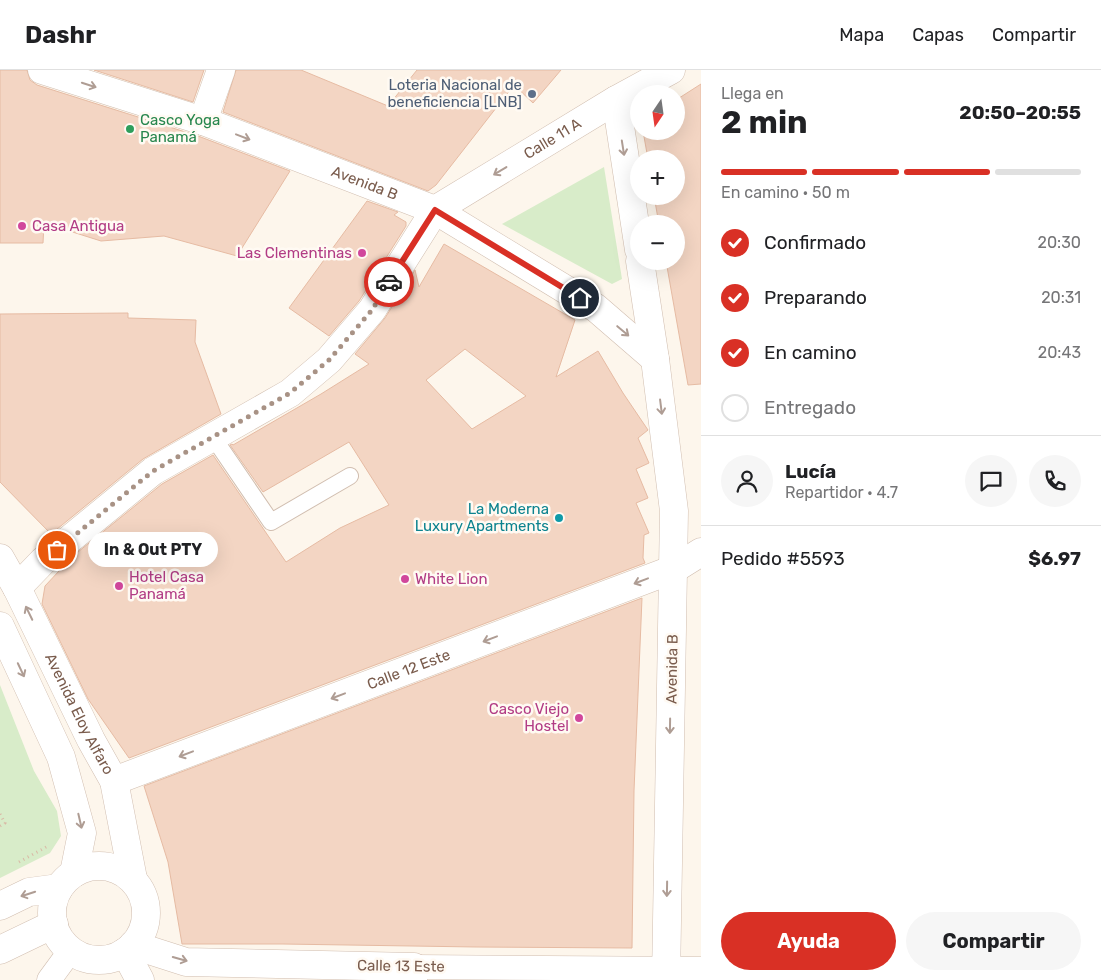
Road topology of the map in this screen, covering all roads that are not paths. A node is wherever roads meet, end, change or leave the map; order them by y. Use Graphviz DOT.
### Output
graph roads {
  1 [pos="42,70"];
  2 [pos="221,70"];
  3 [pos="671,70"];
  4 [pos="616,100"];
  5 [pos="203,121"];
  6 [pos="435,210"];
  7 [pos="634,215"];
  8 [pos="641,270"];
  9 [pos="655,358"];
  10 [pos="213,437"];
  11 [pos="350,476"];
  12 [pos="701,552"];
  13 [pos="0,558"];
  14 [pos="674,569"];
  15 [pos="17,588"];
  16 [pos="0,626"];
  17 [pos="114,781"];
  18 [pos="67,880"];
  19 [pos="133,880"];
  20 [pos="0,906"];
  21 [pos="54,924"];
  22 [pos="129,948"];
  23 [pos="0,950"];
  24 [pos="72,950"];
  25 [pos="701,968"];
  26 [pos="413,973"];
  27 [pos="666,974"];
  28 [pos="49,980"];
  29 [pos="140,980"];
  1 -- 5 [label="street, Avenida B, one-way"];
  2 -- 5 [label="street"];
  3 -- 4 [label="street, Calle 11 A"];
  4 -- 6 [label="street, Calle 11 A, one-way"];
  4 -- 7 [label="street, one-way"];
  5 -- 6 [label="street, Avenida B, one-way"];
  6 -- 9 [label="street, Avenida B, one-way"];
  6 -- 10 [label="street"];
  8 -- 9 [label="street, Avenida B"];
  9 -- 14 [label="street, Avenida B, one-way"];
  10 -- 11 [label="lane"];
  10 -- 15 [label="street"];
  12 -- 14 [label="street, Calle 12 Este"];
  13 -- 15 [label="street, Avenida Eloy Alfaro"];
  14 -- 17 [label="street, Calle 12 Este, one-way"];
  14 -- 27 [label="street, Avenida B, one-way"];
  17 -- 15 [label="street, Avenida Eloy Alfaro, one-way"];
  16 -- 18 [label="street, one-way"];
  17 -- 19 [label="street, Avenida Eloy Alfaro"];
  18 -- 19 [label="street"];
  18 -- 20 [label="street, one-way"];
  18 -- 21 [label="street"];
  19 -- 22 [label="street"];
  21 -- 23 [label="street"];
  21 -- 24 [label="street"];
  22 -- 24 [label="street"];
  22 -- 26 [label="street, Calle 13 Este, one-way"];
  22 -- 29 [label="street"];
  24 -- 28 [label="street"];
  25 -- 27 [label="street, Calle 13 Este"];
  26 -- 27 [label="street, Calle 13 Este"];
}
